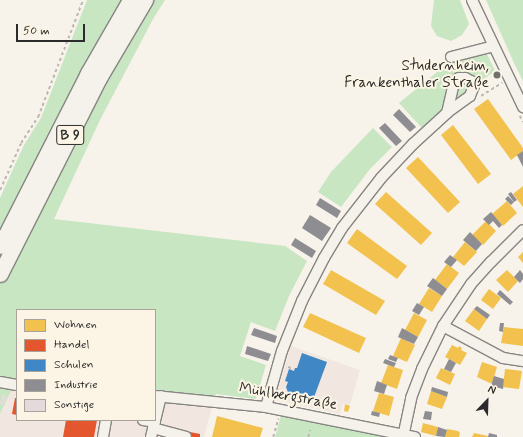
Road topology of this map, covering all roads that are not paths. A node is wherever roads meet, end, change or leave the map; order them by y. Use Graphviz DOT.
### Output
graph roads {
  1 [pos="145,0"];
  2 [pos="472,0"];
  3 [pos="127,4"];
  4 [pos="494,46"];
  5 [pos="451,56"];
  6 [pos="523,107"];
  7 [pos="447,113"];
  8 [pos="523,230"];
  9 [pos="0,246"];
  10 [pos="0,274"];
  11 [pos="443,326"];
  12 [pos="523,361"];
  13 [pos="0,382"];
  14 [pos="16,385"];
  15 [pos="158,396"];
  16 [pos="266,407"];
  17 [pos="156,409"];
  18 [pos="106,421"];
  19 [pos="145,421"];
  20 [pos="153,429"];
  21 [pos="403,436"];
  22 [pos="103,437"];
  23 [pos="186,437"];
  24 [pos="415,437"];
  1 -- 10 [label="highway, B 9"];
  2 -- 4 [label="street"];
  3 -- 9 [label="highway, B 9"];
  4 -- 5 [label="street"];
  4 -- 6 [label="street"];
  7 -- 7 [label="street"];
  7 -- 16 [label="street"];
  8 -- 11 [label="street"];
  11 -- 12 [label="street"];
  11 -- 21 [label="street"];
  13 -- 14 [label="street"];
  15 -- 16 [label="street, Mühlbergstraße"];
  15 -- 17 [label="street"];
  16 -- 21 [label="street, Mühlbergstraße"];
  18 -- 22 [label="street"];
  19 -- 20 [label="street"];
  20 -- 23 [label="street"];
  21 -- 24 [label="street, Mühlbergstraße"];
}
